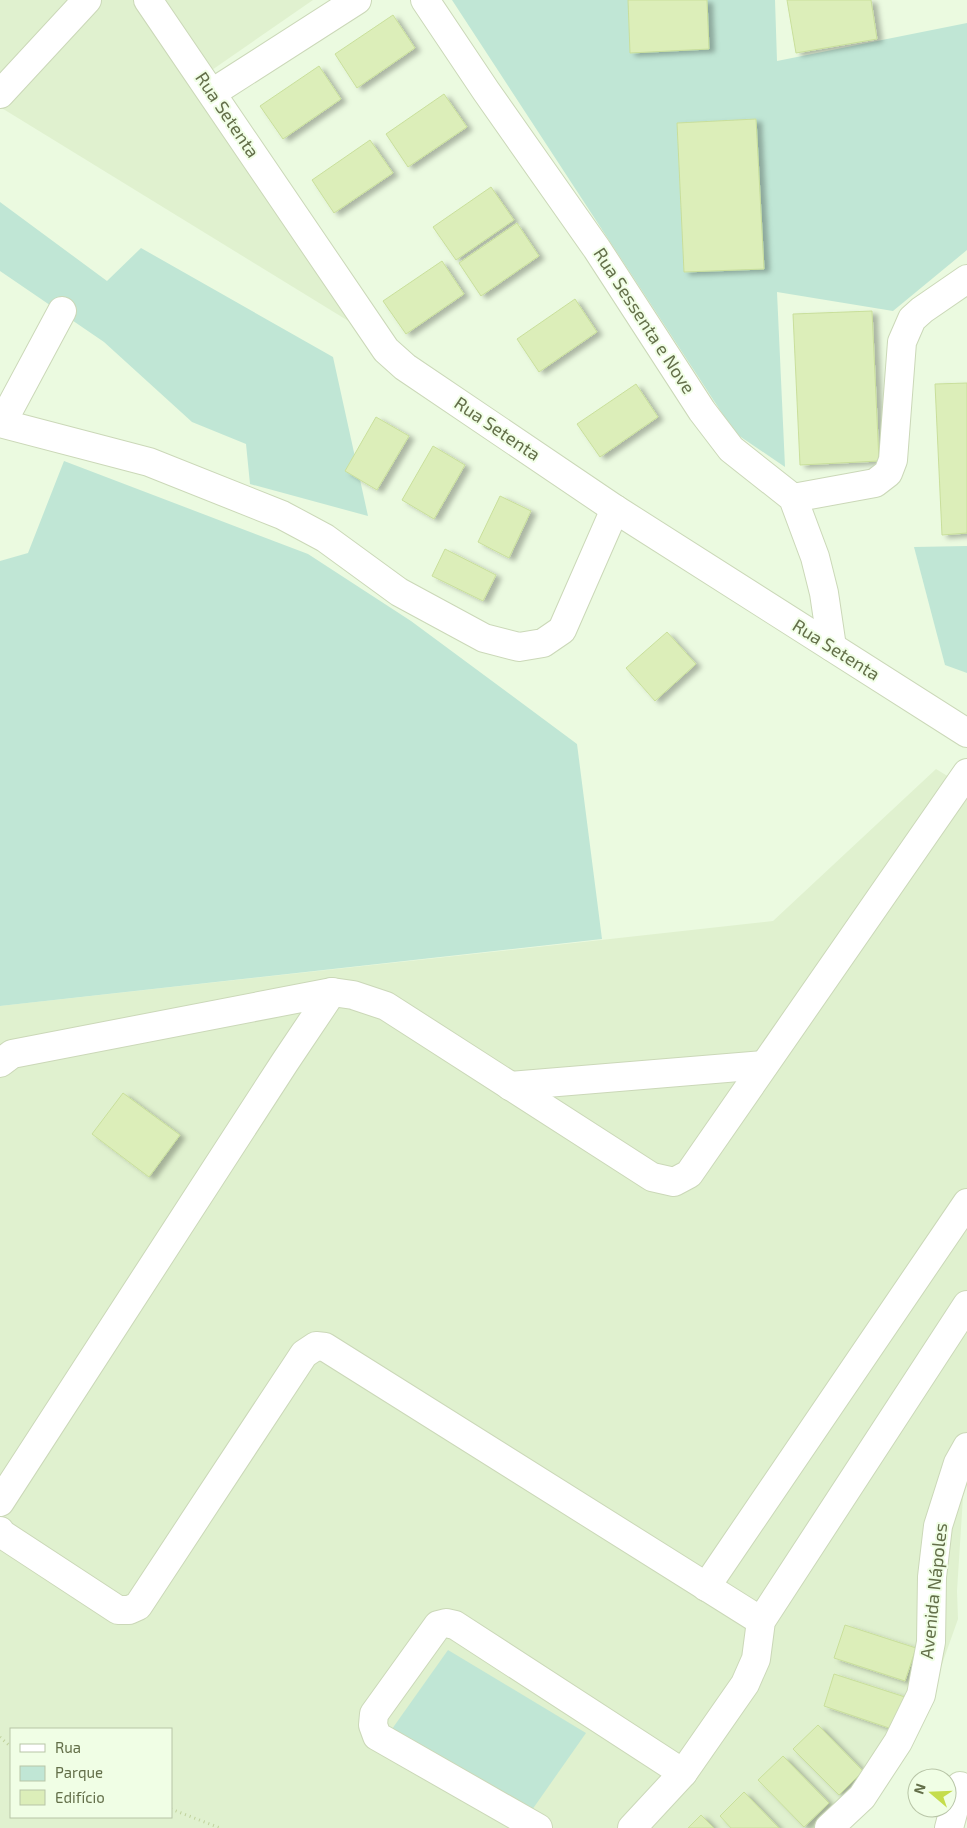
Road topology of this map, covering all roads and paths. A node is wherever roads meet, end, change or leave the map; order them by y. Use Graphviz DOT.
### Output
graph roads {
  1 [pos="87,0"];
  2 [pos="148,0"];
  3 [pos="357,0"];
  4 [pos="424,0"];
  5 [pos="212,93"];
  6 [pos="0,94"];
  7 [pos="967,279"];
  8 [pos="62,311"];
  9 [pos="1,423"];
  10 [pos="793,498"];
  11 [pos="615,509"];
  12 [pos="832,648"];
  13 [pos="967,734"];
  14 [pos="967,773"];
  15 [pos="332,992"];
  16 [pos="0,1063"];
  17 [pos="764,1064"];
  18 [pos="510,1086"];
  19 [pos="967,1203"];
  20 [pos="967,1304"];
  21 [pos="967,1447"];
  22 [pos="0,1502"];
  23 [pos="0,1530"];
  24 [pos="706,1587"];
  25 [pos="761,1621"];
  26 [pos="0,1737"];
  27 [pos="10,1746"];
  28 [pos="683,1773"];
  29 [pos="960,1786"];
  30 [pos="172,1810"];
  31 [pos="220,1828"];
  32 [pos="538,1828"];
  33 [pos="632,1828"];
  34 [pos="829,1828"];
  35 [pos="949,1828"];
  1 -- 6 [label="street"];
  2 -- 5 [label="street, Rua Setenta"];
  3 -- 5 [label="street"];
  4 -- 10 [label="street, Rua Sessenta e Nove"];
  5 -- 11 [label="street, Rua Setenta"];
  7 -- 10 [label="street"];
  8 -- 9 [label="street"];
  9 -- 11 [label="street"];
  10 -- 12 [label="street"];
  11 -- 12 [label="street, Rua Setenta"];
  12 -- 13 [label="street, Rua Setenta"];
  14 -- 17 [label="street"];
  15 -- 16 [label="street"];
  15 -- 18 [label="street"];
  15 -- 22 [label="street"];
  17 -- 18 [label="street"];
  17 -- 18 [label="street"];
  19 -- 24 [label="street"];
  20 -- 25 [label="street"];
  21 -- 34 [label="street, Avenida Nápoles"];
  23 -- 24 [label="street"];
  24 -- 25 [label="street"];
  25 -- 28 [label="street"];
  26 -- 27 [label="path"];
  28 -- 32 [label="street"];
  28 -- 33 [label="street"];
  29 -- 35 [label="street"];
  30 -- 31 [label="path"];
}
